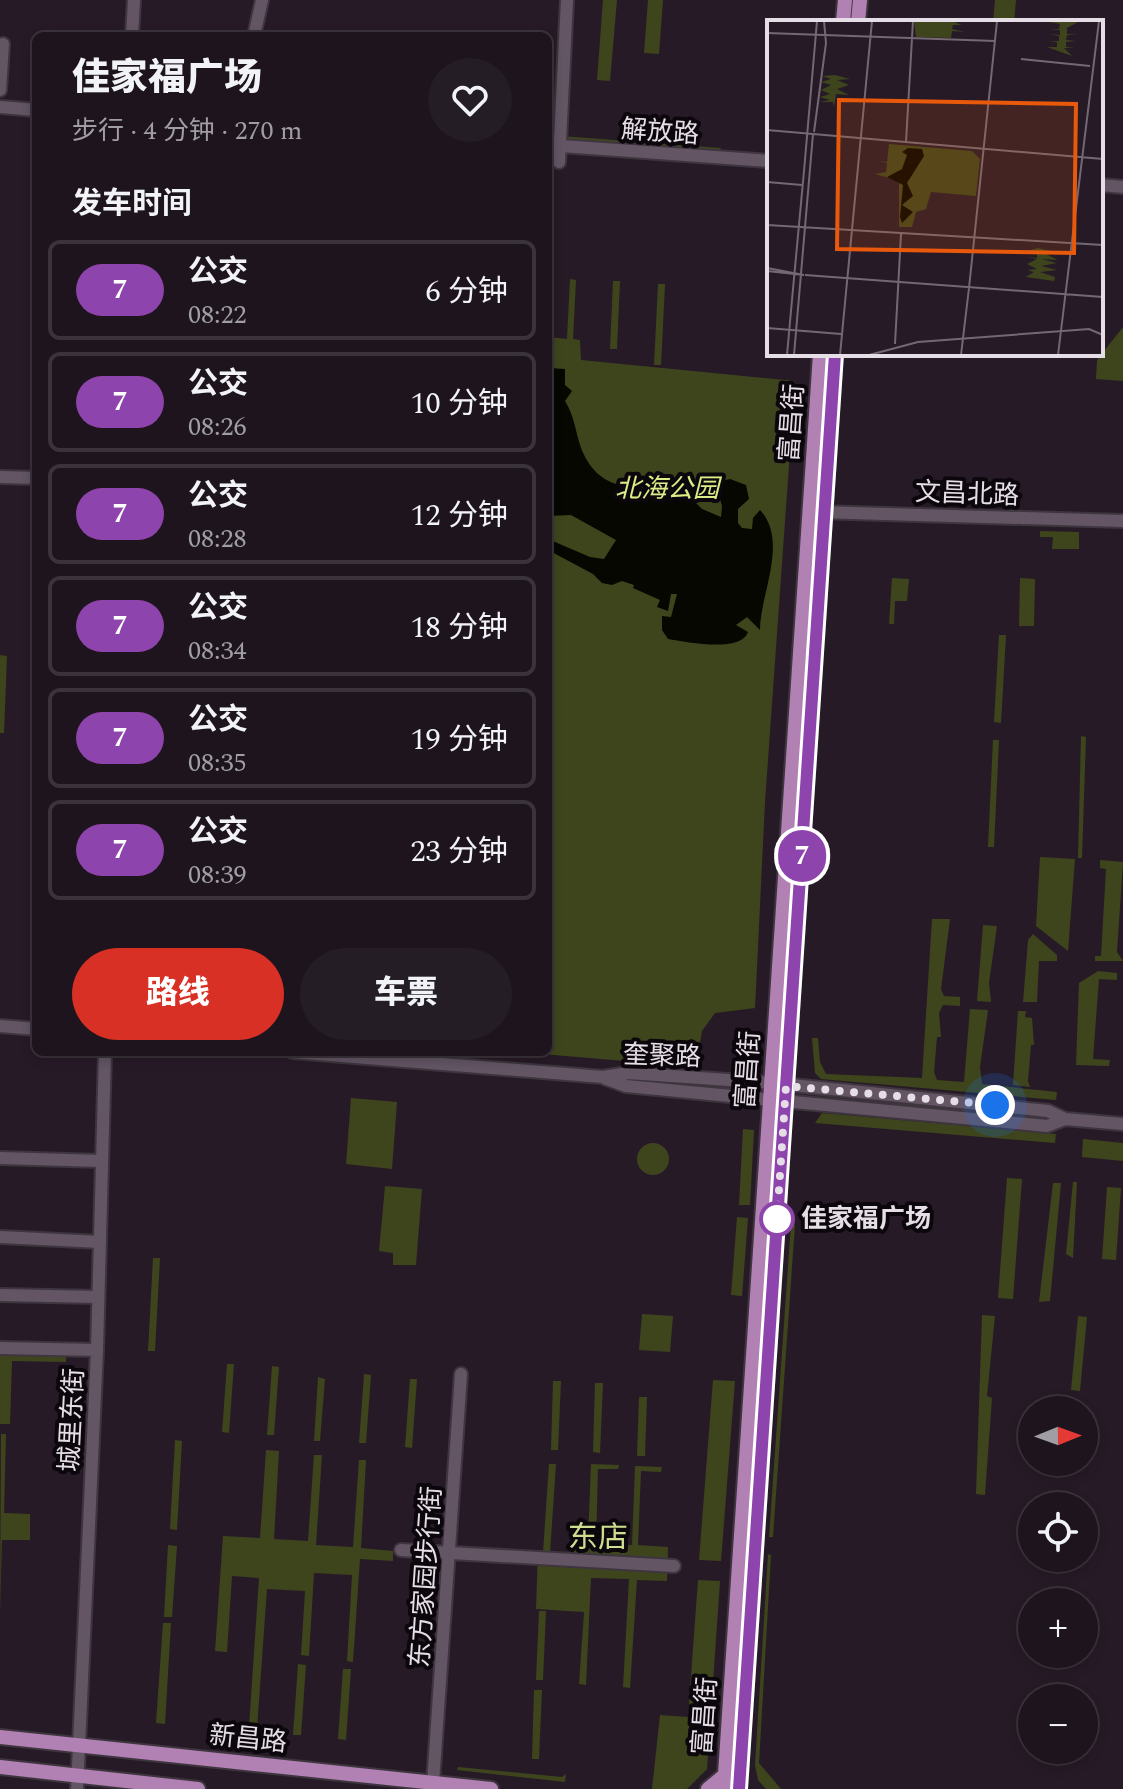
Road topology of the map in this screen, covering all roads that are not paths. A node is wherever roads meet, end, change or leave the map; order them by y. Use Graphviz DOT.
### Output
graph roads {
  1 [pos="134,0"];
  2 [pos="262,0"];
  3 [pos="567,0"];
  4 [pos="845,0"];
  5 [pos="860,0"];
  6 [pos="843,20"];
  7 [pos="858,20"];
  8 [pos="132,32"];
  9 [pos="255,32"];
  10 [pos="3,44"];
  11 [pos="0,90"];
  12 [pos="0,107"];
  13 [pos="32,110"];
  14 [pos="553,146"];
  15 [pos="767,161"];
  16 [pos="559,162"];
  17 [pos="1103,185"];
  18 [pos="1123,187"];
  19 [pos="820,356"];
  20 [pos="835,356"];
  21 [pos="0,477"];
  22 [pos="32,478"];
  23 [pos="817,512"];
  24 [pos="1123,521"];
  25 [pos="0,1026"];
  26 [pos="32,1029"];
  27 [pos="105,1056"];
  28 [pos="343,1056"];
  29 [pos="603,1077"];
  30 [pos="779,1085"];
  31 [pos="778,1101"];
  32 [pos="1065,1119"];
  33 [pos="1123,1124"];
  34 [pos="0,1158"];
  35 [pos="101,1161"];
  36 [pos="0,1237"];
  37 [pos="100,1242"];
  38 [pos="0,1295"];
  39 [pos="98,1297"];
  40 [pos="0,1348"];
  41 [pos="97,1350"];
  42 [pos="461,1374"];
  43 [pos="401,1550"];
  44 [pos="450,1554"];
  45 [pos="674,1566"];
  46 [pos="0,1737"];
  47 [pos="80,1744"];
  48 [pos="0,1767"];
  49 [pos="732,1782"];
  50 [pos="78,1783"];
  51 [pos="433,1783"];
  52 [pos="198,1789"];
  53 [pos="491,1789"];
  54 [pos="708,1789"];
  55 [pos="754,1789"];
  1 -- 8 [label="street"];
  2 -- 9 [label="street"];
  3 -- 14 [label="street"];
  4 -- 6 [label="main road"];
  5 -- 7 [label="main road"];
  10 -- 11 [label="street"];
  12 -- 13 [label="street"];
  14 -- 15 [label="street, 解放路"];
  14 -- 16 [label="street"];
  17 -- 18 [label="street"];
  19 -- 23 [label="main road, 富昌街"];
  20 -- 23 [label="main road, 富昌街"];
  21 -- 22 [label="street"];
  23 -- 24 [label="street, 文昌北路"];
  23 -- 30 [label="main road, 富昌街"];
  25 -- 26 [label="street"];
  27 -- 35 [label="street, 城里东街"];
  28 -- 29 [label="street, 奎聚路"];
  29 -- 30 [label="street, 奎聚路"];
  29 -- 31 [label="street"];
  30 -- 31 [label="main road, 富昌街"];
  30 -- 32 [label="street, 奎聚路"];
  31 -- 32 [label="street"];
  31 -- 49 [label="main road, 富昌街"];
  32 -- 33 [label="street, 奎聚路"];
  34 -- 35 [label="street"];
  35 -- 37 [label="street, 城里东街"];
  36 -- 37 [label="street"];
  37 -- 39 [label="street, 城里东街"];
  38 -- 39 [label="street"];
  39 -- 41 [label="street, 城里东街"];
  40 -- 41 [label="street"];
  41 -- 47 [label="street, 城里东街"];
  42 -- 44 [label="street, 东方家园步行街"];
  43 -- 44 [label="street"];
  44 -- 45 [label="street"];
  44 -- 51 [label="street, 东方家园步行街"];
  46 -- 47 [label="main road, 新昌路"];
  47 -- 50 [label="street, 城里东街"];
  47 -- 51 [label="main road, 新昌路"];
  48 -- 50 [label="main road"];
  49 -- 54 [label="main road"];
  49 -- 55 [label="main road"];
  50 -- 52 [label="main road"];
  51 -- 53 [label="main road, 新昌路"];
}
